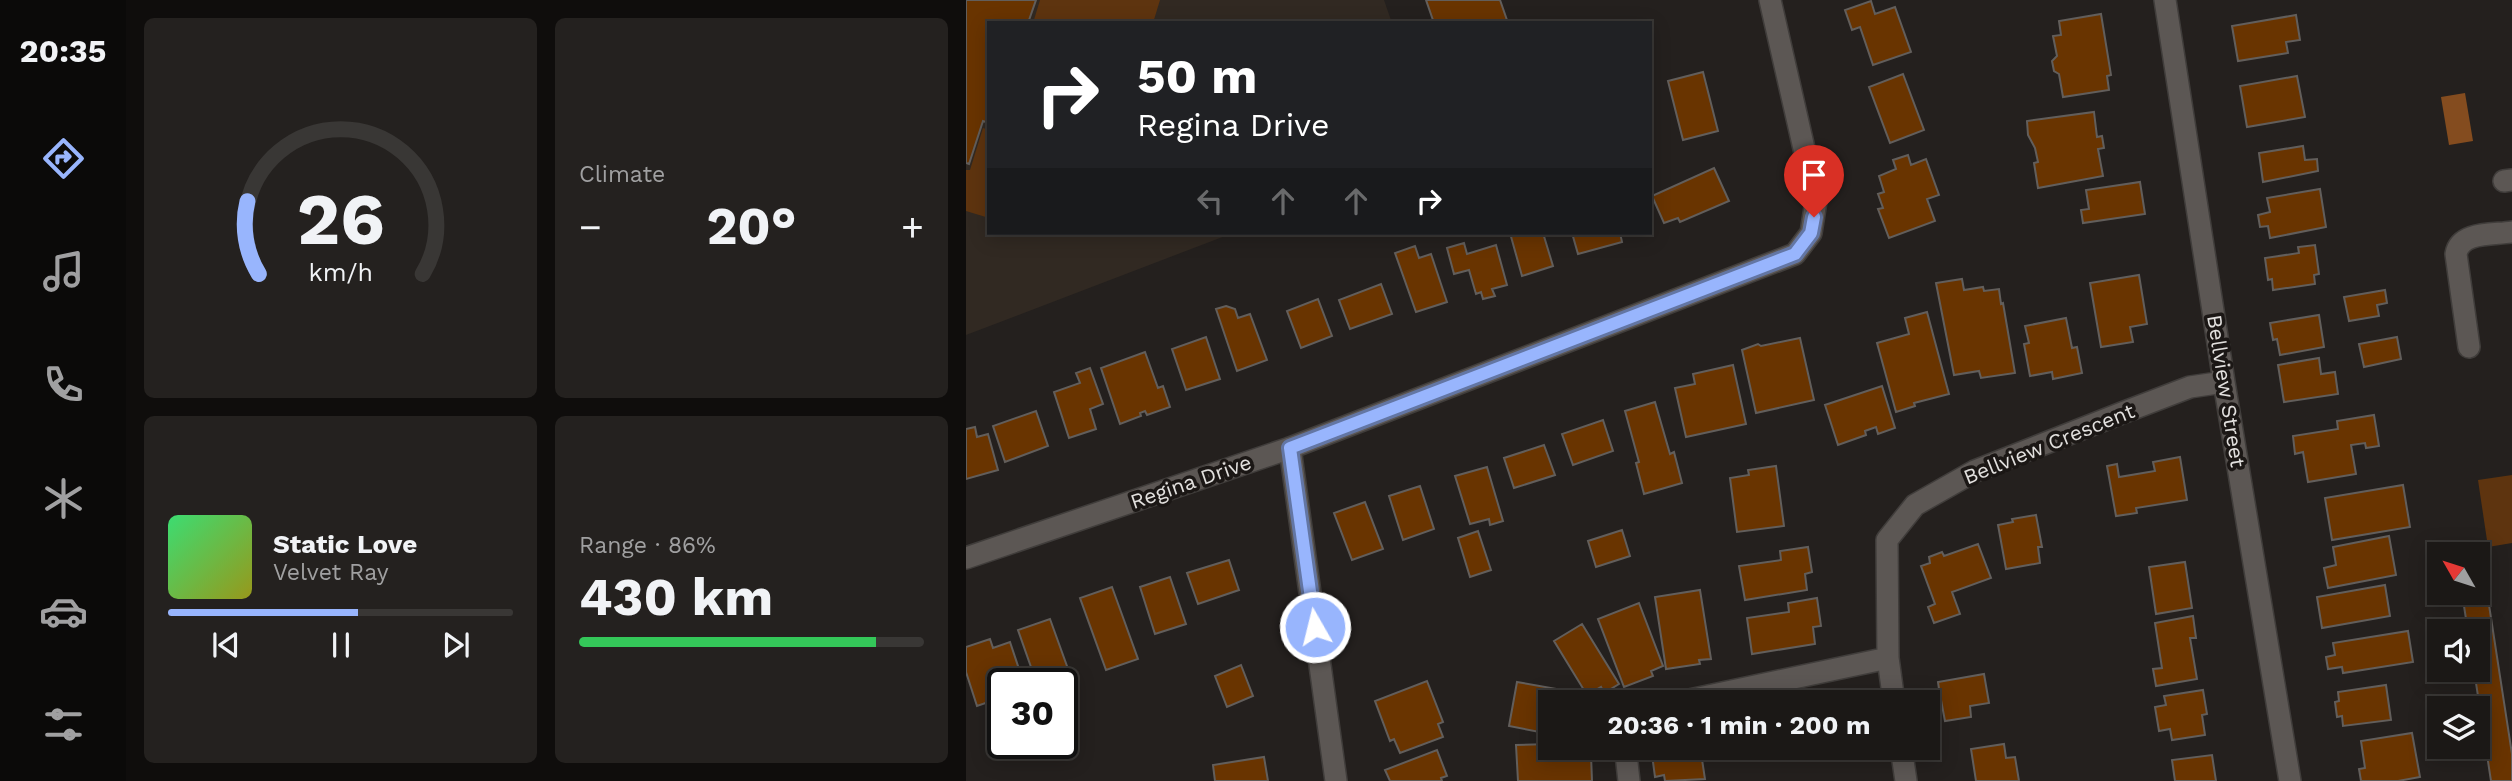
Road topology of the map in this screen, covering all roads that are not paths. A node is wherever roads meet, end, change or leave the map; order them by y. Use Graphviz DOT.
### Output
graph roads {
  1 [pos="1770,0"];
  2 [pos="2165,0"];
  3 [pos="2512,232"];
  4 [pos="2469,347"];
  5 [pos="2224,382"];
  6 [pos="1290,448"];
  7 [pos="966,558"];
  8 [pos="1888,657"];
  9 [pos="1745,690"];
  10 [pos="1892,690"];
  11 [pos="1627,760"];
  12 [pos="1903,760"];
  13 [pos="1336,781"];
  14 [pos="1629,781"];
  15 [pos="1906,781"];
  16 [pos="2290,781"];
  1 -- 6 [label="street, Regina Drive"];
  2 -- 5 [label="street, Bellview Street"];
  3 -- 4 [label="street"];
  5 -- 8 [label="street, Bellview Crescent"];
  5 -- 16 [label="street, Bellview Street"];
  6 -- 7 [label="street, Regina Drive"];
  6 -- 13 [label="street"];
  8 -- 9 [label="street"];
  8 -- 10 [label="street, Bellview Crescent"];
  11 -- 14 [label="street"];
  12 -- 15 [label="street"];
}
